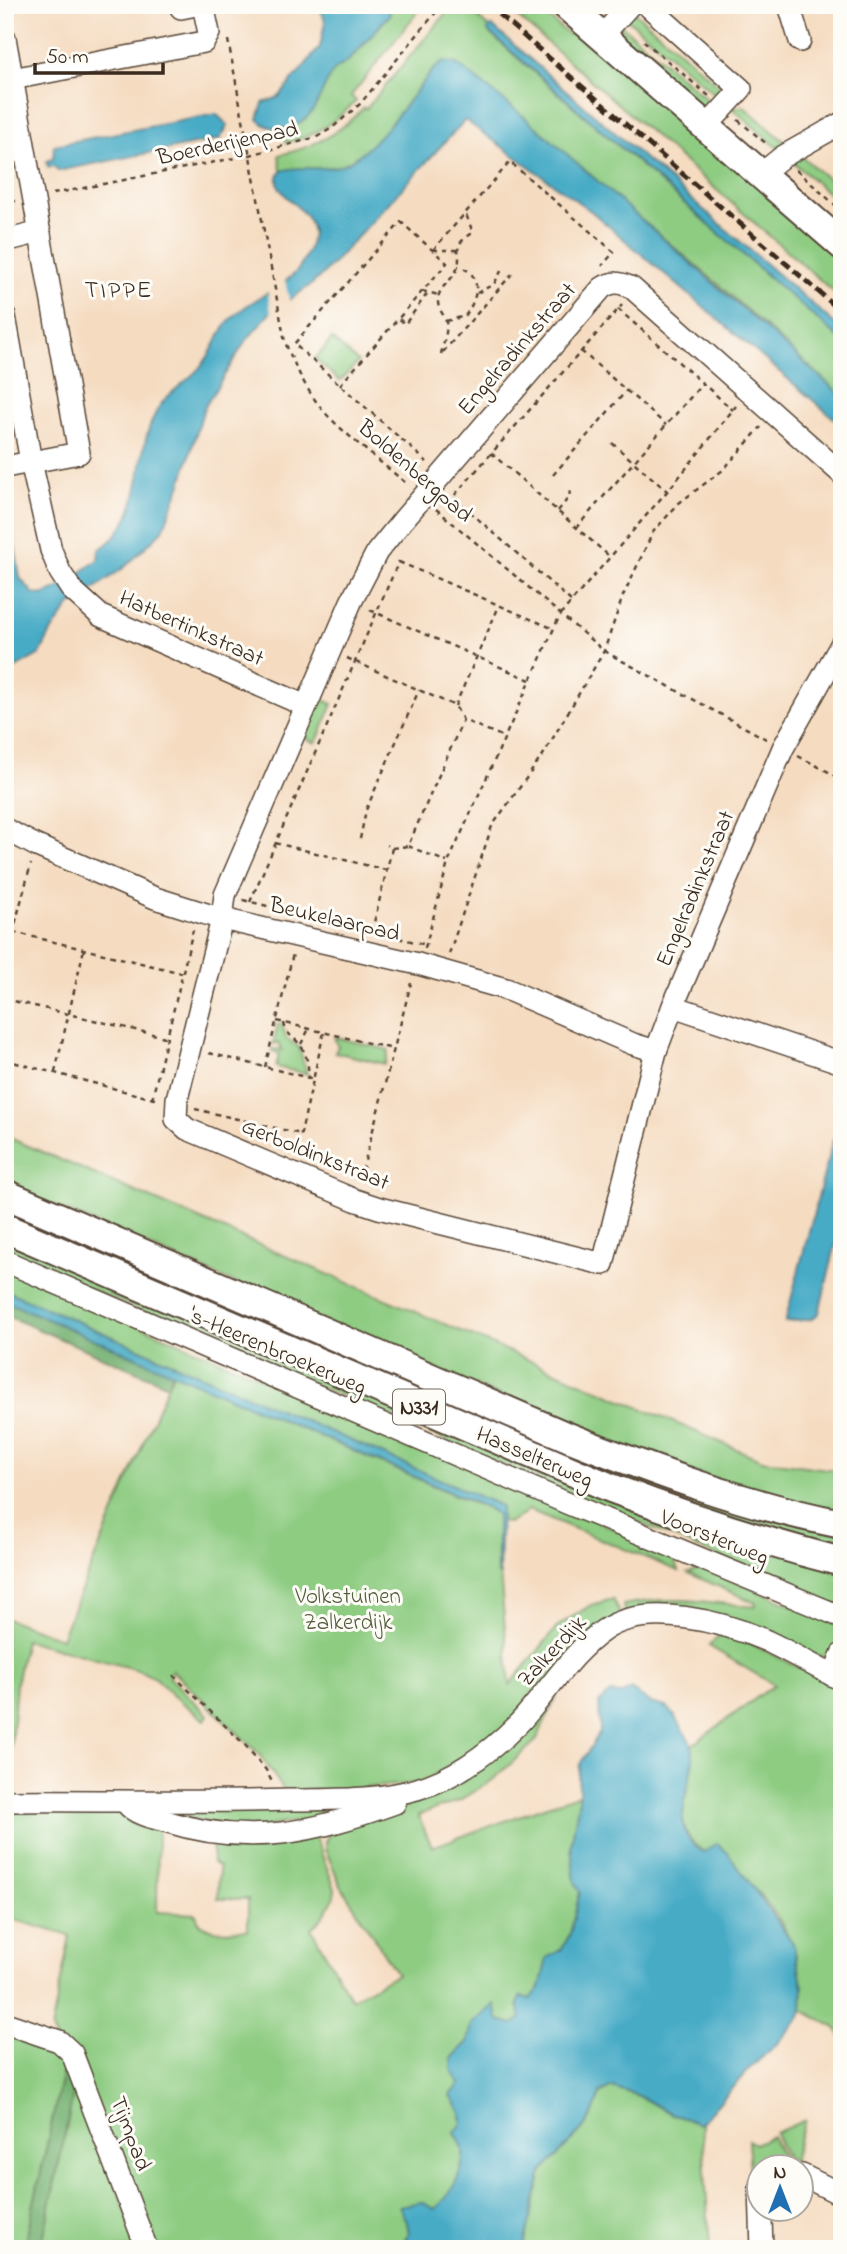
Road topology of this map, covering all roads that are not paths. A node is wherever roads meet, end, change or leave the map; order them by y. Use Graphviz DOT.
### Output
graph roads {
  1 [pos="203,5"];
  2 [pos="566,5"];
  3 [pos="631,5"];
  4 [pos="646,5"];
  5 [pos="789,5"];
  6 [pos="601,36"];
  7 [pos="5,38"];
  8 [pos="800,41"];
  9 [pos="12,79"];
  10 [pos="842,123"];
  11 [pos="707,127"];
  12 [pos="761,174"];
  13 [pos="40,232"];
  14 [pos="5,241"];
  15 [pos="842,245"];
  16 [pos="5,316"];
  17 [pos="31,462"];
  18 [pos="5,467"];
  19 [pos="842,474"];
  20 [pos="842,643"];
  21 [pos="306,706"];
  22 [pos="5,829"];
  23 [pos="222,919"];
  24 [pos="673,1006"];
  25 [pos="656,1051"];
  26 [pos="842,1063"];
  27 [pos="5,1194"];
  28 [pos="5,1228"];
  29 [pos="5,1261"];
  30 [pos="569,1504"];
  31 [pos="842,1524"];
  32 [pos="842,1562"];
  33 [pos="842,1617"];
  34 [pos="842,1654"];
  35 [pos="837,1678"];
  36 [pos="405,1792"];
  37 [pos="5,1801"];
  38 [pos="126,1802"];
  39 [pos="5,2023"];
  40 [pos="816,2182"];
  41 [pos="842,2195"];
  42 [pos="761,2222"];
  43 [pos="147,2249"];
  44 [pos="762,2249"];
  1 -- 9 [label="street"];
  2 -- 6 [label="main road"];
  3 -- 6 [label="street"];
  4 -- 11 [label="street"];
  5 -- 8 [label="street"];
  6 -- 11 [label="main road"];
  7 -- 9 [label="street"];
  9 -- 13 [label="street"];
  10 -- 12 [label="street"];
  11 -- 12 [label="main road"];
  12 -- 15 [label="main road"];
  13 -- 14 [label="street"];
  13 -- 17 [label="street"];
  16 -- 17 [label="street, Hatbertinkstraat"];
  17 -- 18 [label="street"];
  17 -- 21 [label="street, Hatbertinkstraat"];
  19 -- 21 [label="street, Engelradinkstraat"];
  20 -- 24 [label="street, Engelradinkstraat"];
  21 -- 23 [label="street"];
  22 -- 23 [label="street, Beukelaarpad"];
  23 -- 25 [label="street, Beukelaarpad"];
  23 -- 25 [label="street, Gerboldinkstraat"];
  24 -- 25 [label="street, Gerboldinkstraat"];
  24 -- 26 [label="street"];
  27 -- 31 [label="main road, Hasselterweg / N331"];
  28 -- 32 [label="main road, Hasselterweg / N331"];
  29 -- 30 [label="street, 's-Heerenbroekerweg"];
  30 -- 33 [label="street, Voorsterweg"];
  34 -- 35 [label="street, Zalkerdijk"];
  35 -- 36 [label="street, Zalkerdijk"];
  36 -- 38 [label="street, Zalkerdijk"];
  36 -- 38 [label="street, Zalkerdijk"];
  37 -- 38 [label="street, Zalkerdijk"];
  39 -- 43 [label="street, Tijmpad"];
  40 -- 41 [label="street"];
  42 -- 44 [label="street"];
}
